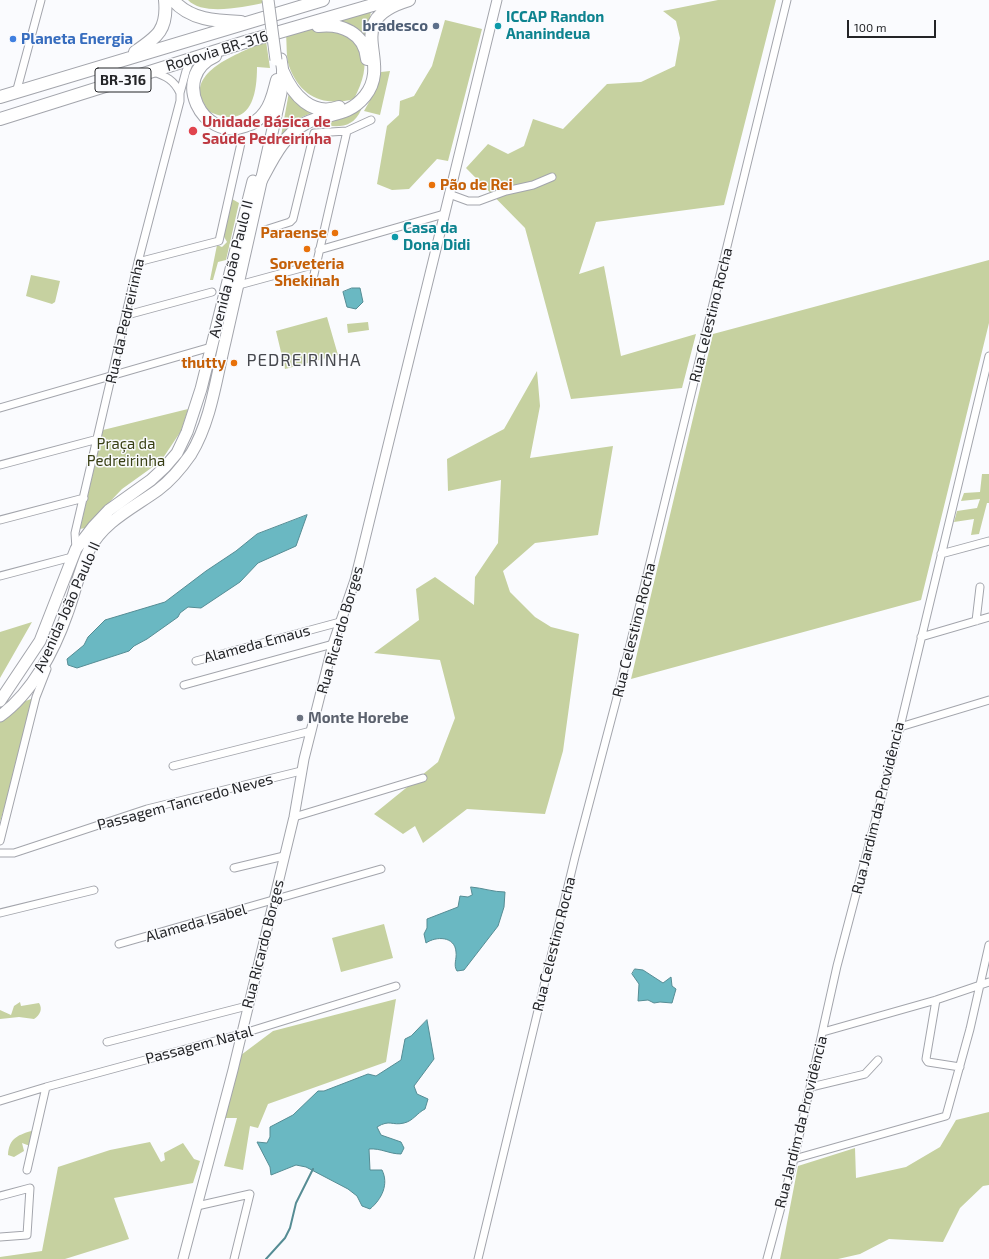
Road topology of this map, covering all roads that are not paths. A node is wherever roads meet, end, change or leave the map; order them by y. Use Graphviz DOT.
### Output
graph roads {
  1 [pos="41,0"];
  2 [pos="165,0"];
  3 [pos="173,0"];
  4 [pos="268,0"];
  5 [pos="273,0"];
  6 [pos="324,0"];
  7 [pos="390,0"];
  8 [pos="409,0"];
  9 [pos="497,0"];
  10 [pos="787,0"];
  11 [pos="312,2"];
  12 [pos="248,23"];
  13 [pos="291,29"];
  14 [pos="245,42"];
  15 [pos="191,59"];
  16 [pos="279,59"];
  17 [pos="124,60"];
  18 [pos="152,72"];
  19 [pos="280,76"];
  20 [pos="16,93"];
  21 [pos="180,93"];
  22 [pos="0,97"];
  23 [pos="0,119"];
  24 [pos="371,120"];
  25 [pos="347,131"];
  26 [pos="241,143"];
  27 [pos="552,177"];
  28 [pos="260,182"];
  29 [pos="449,194"];
  30 [pos="444,214"];
  31 [pos="264,230"];
  32 [pos="319,250"];
  33 [pos="138,262"];
  34 [pos="316,264"];
  35 [pos="312,283"];
  36 [pos="239,285"];
  37 [pos="212,292"];
  38 [pos="127,315"];
  39 [pos="211,347"];
  40 [pos="989,356"];
  41 [pos="112,374"];
  42 [pos="0,408"];
  43 [pos="98,440"];
  44 [pos="0,465"];
  45 [pos="84,498"];
  46 [pos="0,520"];
  47 [pos="989,541"];
  48 [pos="74,553"];
  49 [pos="941,554"];
  50 [pos="0,576"];
  51 [pos="980,587"];
  52 [pos="67,615"];
  53 [pos="989,617"];
  54 [pos="976,621"];
  55 [pos="340,622"];
  56 [pos="921,637"];
  57 [pos="333,644"];
  58 [pos="196,661"];
  59 [pos="184,685"];
  60 [pos="989,700"];
  61 [pos="0,701"];
  62 [pos="0,716"];
  63 [pos="900,727"];
  64 [pos="311,731"];
  65 [pos="173,766"];
  66 [pos="301,771"];
  67 [pos="423,778"];
  68 [pos="294,817"];
  69 [pos="0,841"];
  70 [pos="0,853"];
  71 [pos="284,856"];
  72 [pos="234,868"];
  73 [pos="380,869"];
  74 [pos="94,890"];
  75 [pos="273,901"];
  76 [pos="0,913"];
  77 [pos="119,944"];
  78 [pos="989,945"];
  79 [pos="989,982"];
  80 [pos="980,985"];
  81 [pos="396,986"];
  82 [pos="936,1000"];
  83 [pos="248,1006"];
  84 [pos="823,1032"];
  85 [pos="241,1034"];
  86 [pos="107,1042"];
  87 [pos="878,1060"];
  88 [pos="960,1068"];
  89 [pos="46,1087"];
  90 [pos="810,1087"];
  91 [pos="0,1101"];
  92 [pos="794,1159"];
  93 [pos="26,1170"];
  94 [pos="0,1196"];
  95 [pos="197,1206"];
  96 [pos="0,1238"];
  97 [pos="183,1259"];
  98 [pos="234,1259"];
  99 [pos="478,1259"];
  100 [pos="767,1259"];
  1 -- 20 [label="street"];
  2 -- 17 [label="highway"];
  3 -- 12 [label="highway"];
  4 -- 16 [label="main road, bridge"];
  5 -- 16 [label="main road"];
  6 -- 11 [label="highway, Rodovia BR-316 / BR-316"];
  7 -- 13 [label="highway, Rodovia BR-316 / BR-316"];
  8 -- 28 [label="highway"];
  9 -- 29 [label="street, Rua Ricardo Borges"];
  10 -- 99 [label="street, Rua Celestino Rocha"];
  11 -- 12 [label="highway, Rodovia BR-316 / BR-316"];
  12 -- 17 [label="highway, Rodovia BR-316 / BR-316"];
  13 -- 14 [label="highway, Rodovia BR-316 / BR-316"];
  13 -- 19 [label="highway"];
  14 -- 15 [label="highway, Rodovia BR-316 / BR-316"];
  14 -- 19 [label="highway"];
  15 -- 18 [label="highway, Rodovia BR-316 / BR-316"];
  15 -- 21 [label="street, Rua da Pedreirinha"];
  16 -- 19 [label="main road, Avenida João Paulo II"];
  17 -- 20 [label="highway, Rodovia BR-316 / BR-316"];
  18 -- 21 [label="street"];
  18 -- 23 [label="highway, Rodovia BR-316 / BR-316"];
  19 -- 28 [label="main road, Avenida João Paulo II"];
  19 -- 39 [label="main road, Avenida João Paulo II"];
  20 -- 22 [label="highway, Rodovia BR-316 / BR-316"];
  21 -- 33 [label="street, Rua da Pedreirinha"];
  24 -- 25 [label="street"];
  25 -- 31 [label="street"];
  25 -- 32 [label="street"];
  26 -- 33 [label="street"];
  27 -- 29 [label="street"];
  28 -- 36 [label="main road, Avenida João Paulo II"];
  29 -- 30 [label="street, Rua Ricardo Borges"];
  30 -- 32 [label="street"];
  30 -- 55 [label="street, Rua Ricardo Borges"];
  32 -- 34 [label="street"];
  33 -- 38 [label="street, Rua da Pedreirinha"];
  34 -- 35 [label="street"];
  34 -- 36 [label="street"];
  36 -- 52 [label="main road, Avenida João Paulo II"];
  37 -- 38 [label="street"];
  38 -- 41 [label="street, Rua da Pedreirinha"];
  39 -- 41 [label="street"];
  39 -- 48 [label="main road, Avenida João Paulo II"];
  40 -- 49 [label="street, Rua Jardim da Providência"];
  41 -- 42 [label="street"];
  41 -- 43 [label="street, Rua da Pedreirinha"];
  43 -- 44 [label="street"];
  43 -- 45 [label="street, Rua da Pedreirinha"];
  45 -- 46 [label="street"];
  45 -- 48 [label="street, Rua da Pedreirinha"];
  47 -- 49 [label="street"];
  48 -- 50 [label="street"];
  48 -- 61 [label="main road, Avenida João Paulo II"];
  49 -- 56 [label="street, Rua Jardim da Providência"];
  51 -- 54 [label="street"];
  52 -- 62 [label="main road, Avenida João Paulo II"];
  52 -- 69 [label="street"];
  53 -- 54 [label="street"];
  54 -- 56 [label="street"];
  55 -- 57 [label="street, Rua Ricardo Borges"];
  55 -- 58 [label="street, Alameda Emaus"];
  56 -- 63 [label="street, Rua Jardim da Providência"];
  57 -- 59 [label="street"];
  57 -- 64 [label="street, Rua Ricardo Borges"];
  60 -- 63 [label="street"];
  63 -- 84 [label="street, Rua Jardim da Providência"];
  64 -- 65 [label="street"];
  64 -- 66 [label="street, Rua Ricardo Borges"];
  66 -- 68 [label="street, Rua Ricardo Borges"];
  66 -- 70 [label="street, Passagem Tancredo Neves"];
  67 -- 68 [label="street"];
  68 -- 71 [label="street, Rua Ricardo Borges"];
  71 -- 72 [label="street"];
  71 -- 75 [label="street, Rua Ricardo Borges"];
  73 -- 75 [label="street, Alameda Isabel"];
  74 -- 76 [label="street"];
  75 -- 77 [label="street, Alameda Isabel"];
  75 -- 83 [label="street, Rua Ricardo Borges"];
  78 -- 80 [label="street"];
  79 -- 80 [label="street"];
  80 -- 82 [label="street"];
  80 -- 88 [label="street"];
  81 -- 85 [label="street, Passagem Natal"];
  82 -- 84 [label="street"];
  82 -- 88 [label="street"];
  83 -- 85 [label="street, Rua Ricardo Borges"];
  83 -- 86 [label="street"];
  84 -- 90 [label="street, Rua Jardim da Providência"];
  85 -- 89 [label="street, Passagem Natal"];
  85 -- 95 [label="street, Rua Ricardo Borges"];
  87 -- 90 [label="street"];
  88 -- 92 [label="street"];
  89 -- 91 [label="street, Passagem Natal"];
  89 -- 93 [label="street"];
  90 -- 92 [label="street, Rua Jardim da Providência"];
  92 -- 100 [label="street, Rua Jardim da Providência"];
  94 -- 96 [label="street"];
  95 -- 97 [label="street, Rua Ricardo Borges"];
  95 -- 98 [label="street"];
}
